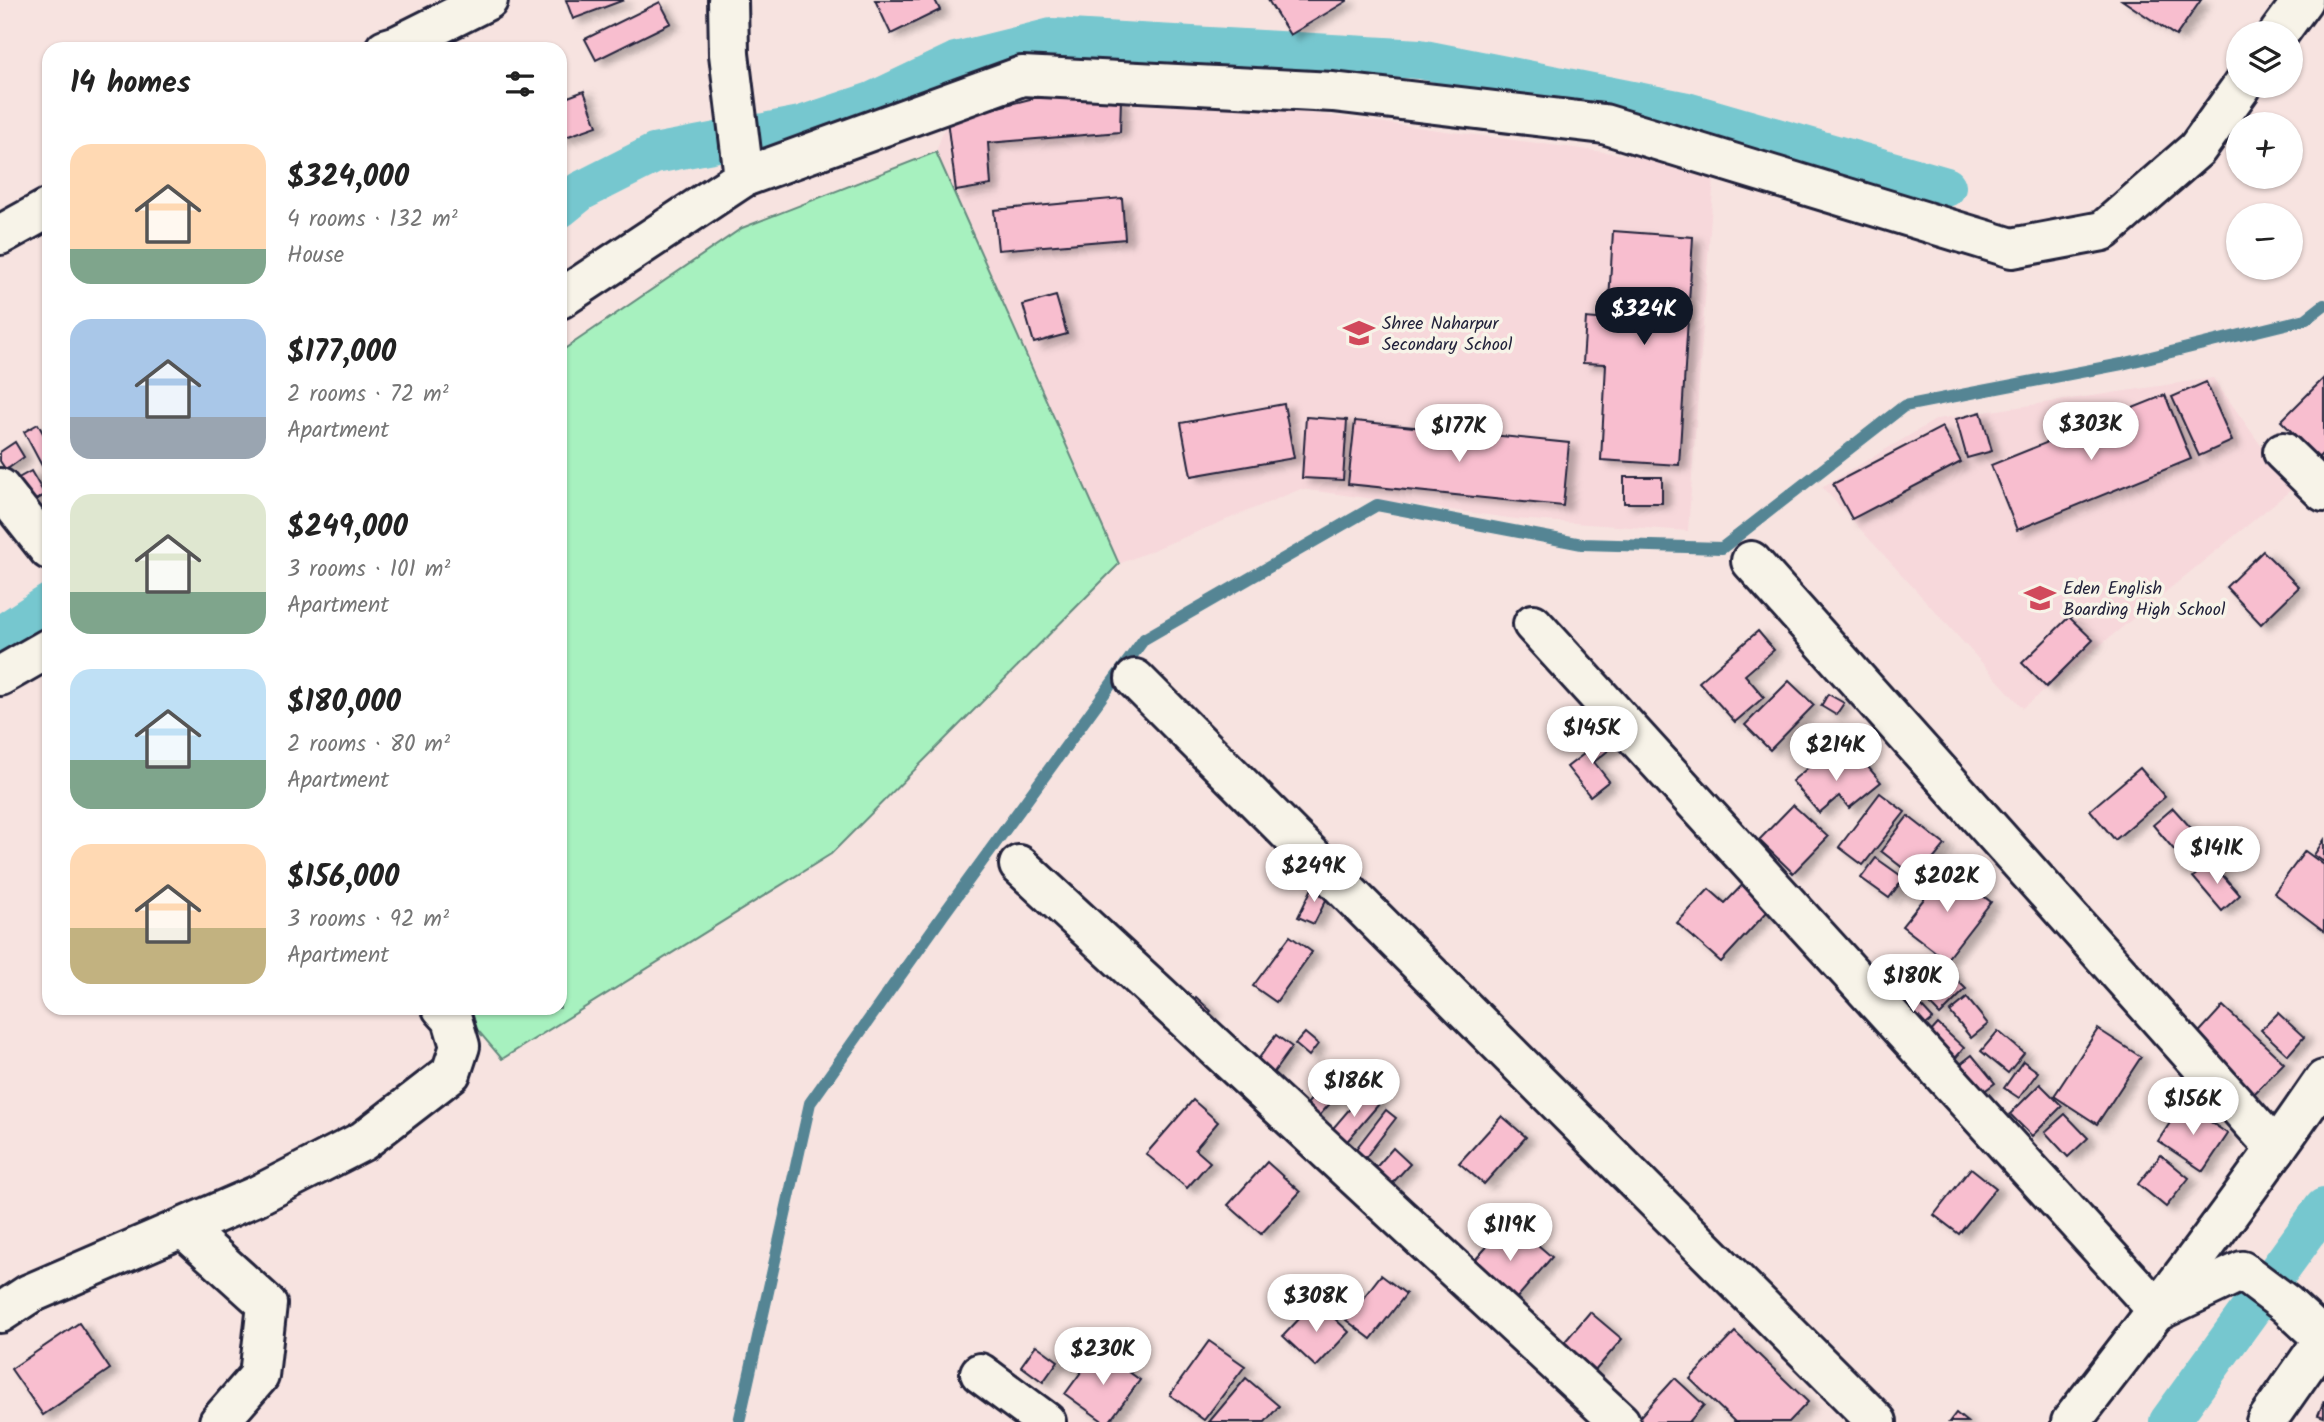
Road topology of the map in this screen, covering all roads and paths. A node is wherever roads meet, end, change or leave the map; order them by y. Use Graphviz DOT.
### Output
graph roads {
  1 [pos="488,0"];
  2 [pos="728,0"];
  3 [pos="2303,0"];
  4 [pos="2288,21"];
  5 [pos="404,42"];
  6 [pos="2233,98"];
  7 [pos="744,175"];
  8 [pos="42,212"];
  9 [pos="0,235"];
  10 [pos="567,294"];
  11 [pos="2283,453"];
  12 [pos="0,488"];
  13 [pos="2324,492"];
  14 [pos="42,541"];
  15 [pos="1751,561"];
  16 [pos="1533,624"];
  17 [pos="42,652"];
  18 [pos="0,676"];
  19 [pos="1136,679"];
  20 [pos="1019,865"];
  21 [pos="448,1015"];
  22 [pos="2324,1080"];
  23 [pos="2276,1149"];
  24 [pos="183,1228"];
  25 [pos="2158,1311"];
  26 [pos="0,1313"];
  27 [pos="2324,1339"];
  28 [pos="980,1373"];
  29 [pos="219,1422"];
  30 [pos="1046,1422"];
  31 [pos="1620,1422"];
  32 [pos="1877,1422"];
  33 [pos="2071,1422"];
  34 [pos="2266,1422"];
  1 -- 5 [label="street"];
  2 -- 7 [label="street"];
  3 -- 4 [label="street"];
  6 -- 7 [label="street"];
  7 -- 10 [label="street"];
  8 -- 9 [label="street"];
  11 -- 13 [label="street"];
  12 -- 14 [label="street"];
  15 -- 23 [label="street"];
  16 -- 25 [label="street"];
  17 -- 18 [label="street"];
  19 -- 32 [label="street"];
  20 -- 31 [label="street"];
  21 -- 24 [label="street"];
  22 -- 23 [label="street"];
  23 -- 25 [label="street"];
  24 -- 26 [label="street"];
  24 -- 29 [label="street"];
  25 -- 27 [label="street"];
  25 -- 33 [label="street"];
  27 -- 34 [label="street"];
  28 -- 30 [label="street"];
}
